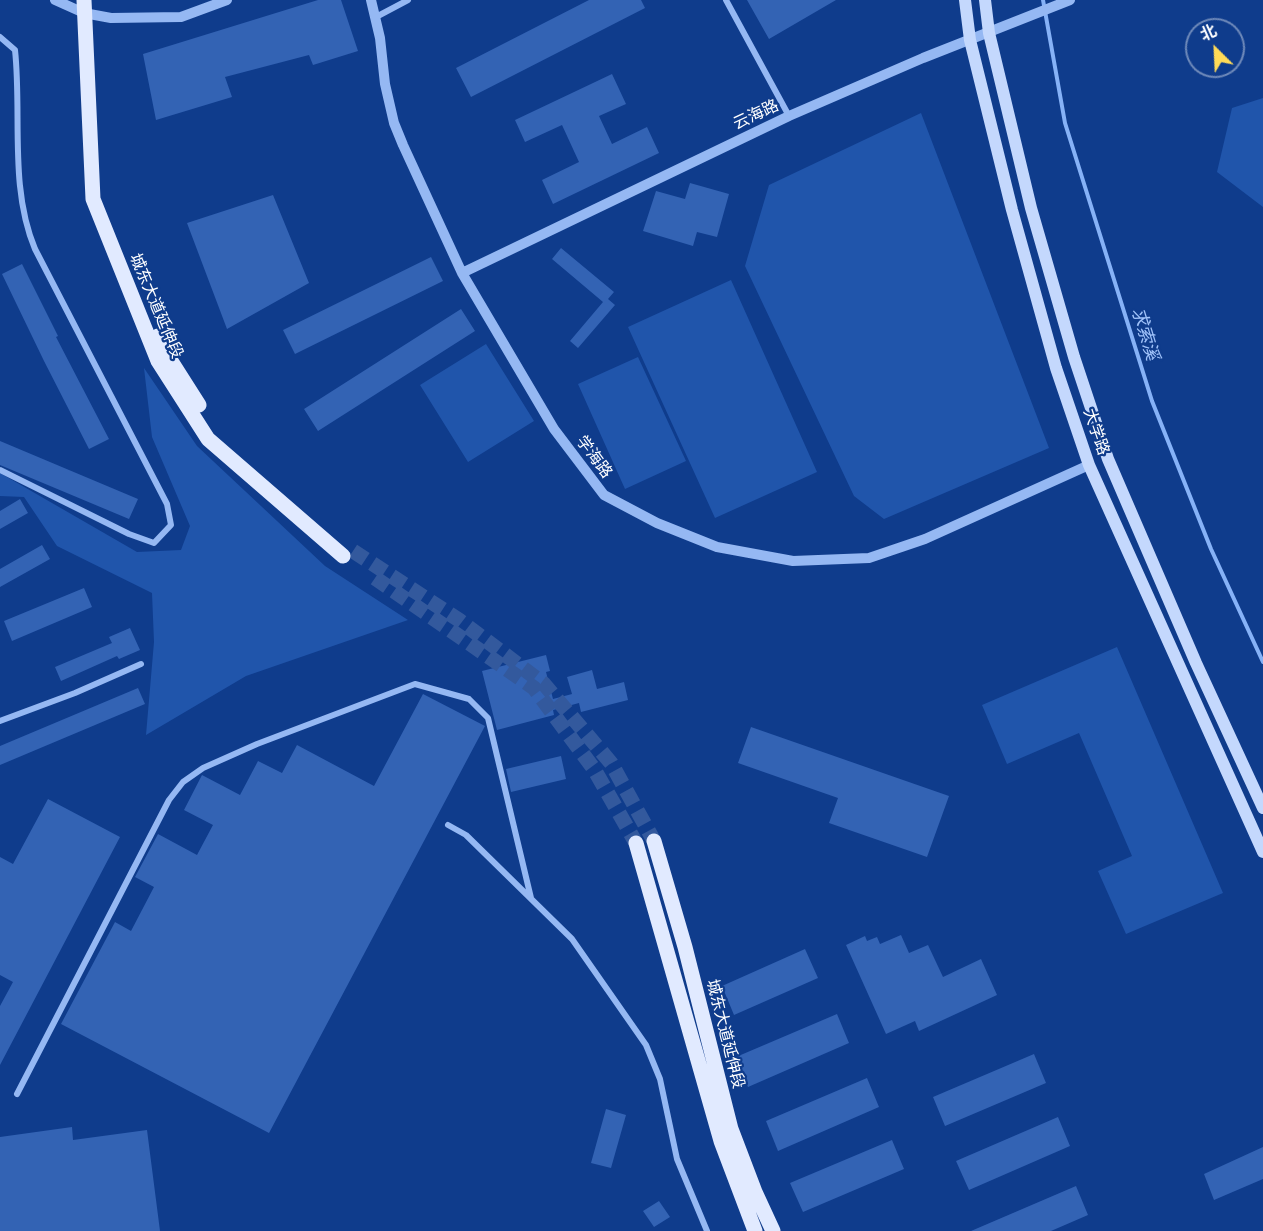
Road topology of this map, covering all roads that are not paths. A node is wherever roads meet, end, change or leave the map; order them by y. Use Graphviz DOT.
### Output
graph roads {
  1 [pos="55,0"];
  2 [pos="227,0"];
  3 [pos="371,0"];
  4 [pos="408,0"];
  5 [pos="726,0"];
  6 [pos="965,0"];
  7 [pos="985,0"];
  8 [pos="1070,0"];
  9 [pos="88,7"];
  10 [pos="376,17"];
  11 [pos="989,33"];
  12 [pos="0,37"];
  13 [pos="970,40"];
  14 [pos="789,116"];
  15 [pos="462,273"];
  16 [pos="1089,465"];
  17 [pos="0,470"];
  18 [pos="348,553"];
  19 [pos="141,664"];
  20 [pos="0,721"];
  21 [pos="1263,808"];
  22 [pos="448,825"];
  23 [pos="654,841"];
  24 [pos="636,843"];
  25 [pos="1263,852"];
  26 [pos="531,898"];
  27 [pos="16,1094"];
  28 [pos="707,1231"];
  29 [pos="755,1231"];
  30 [pos="773,1231"];
  1 -- 9 [label="street"];
  2 -- 9 [label="street"];
  3 -- 10 [label="street, 学海路"];
  4 -- 10 [label="street"];
  5 -- 14 [label="street"];
  6 -- 13 [label="main road, 大学路"];
  7 -- 11 [label="main road, 大学路"];
  8 -- 11 [label="street, 云海路"];
  9 -- 18 [label="main road, 城东大道延伸段"];
  10 -- 15 [label="street, 学海路"];
  11 -- 13 [label="street, 云海路"];
  11 -- 21 [label="main road, 大学路"];
  12 -- 17 [label="street"];
  13 -- 14 [label="street, 云海路"];
  13 -- 16 [label="main road, 大学路"];
  14 -- 15 [label="street, 云海路"];
  15 -- 16 [label="street, 学海路"];
  16 -- 25 [label="main road, 大学路"];
  19 -- 20 [label="street"];
  22 -- 26 [label="street"];
  23 -- 30 [label="main road, 城东大道延伸段"];
  24 -- 29 [label="main road, 城东大道延伸段"];
  26 -- 27 [label="street"];
  26 -- 28 [label="street"];
}
